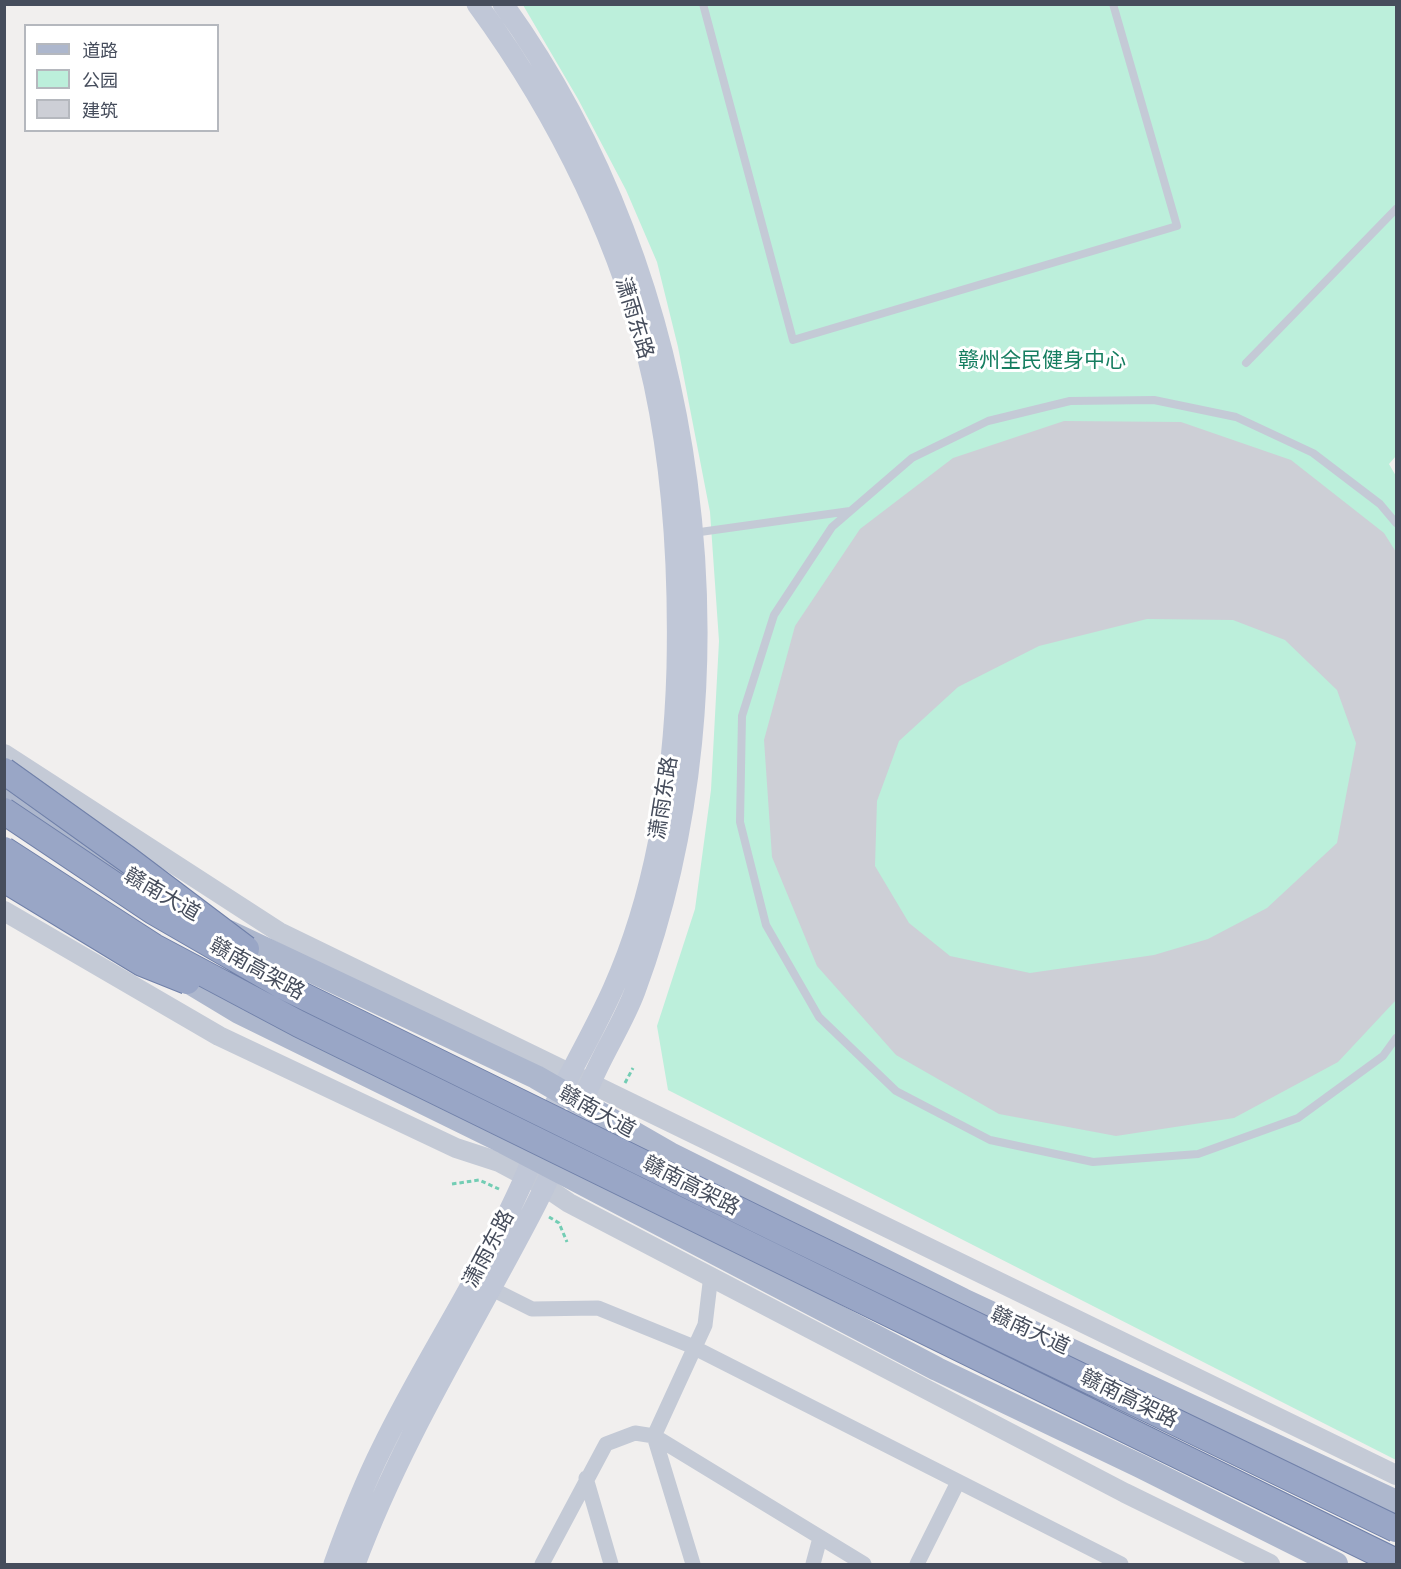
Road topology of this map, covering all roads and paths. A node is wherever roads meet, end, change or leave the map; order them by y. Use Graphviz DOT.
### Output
graph roads {
  1 [pos="477,4"];
  2 [pos="503,4"];
  3 [pos="703,4"];
  4 [pos="1113,4"];
  5 [pos="1396,209"];
  6 [pos="1246,363"];
  7 [pos="851,511"];
  8 [pos="1396,524"];
  9 [pos="691,533"];
  10 [pos="4,754"];
  11 [pos="4,771"];
  12 [pos="4,792"];
  13 [pos="4,811"];
  14 [pos="4,850"];
  15 [pos="4,870"];
  16 [pos="4,879"];
  17 [pos="4,911"];
  18 [pos="310,999"];
  19 [pos="299,1024"];
  20 [pos="1396,1038"];
  21 [pos="576,1088"];
  22 [pos="539,1171"];
  23 [pos="452,1184"];
  24 [pos="490,1184"];
  25 [pos="560,1223"];
  26 [pos="567,1242"];
  27 [pos="711,1275"];
  28 [pos="490,1288"];
  29 [pos="696,1348"];
  30 [pos="654,1436"];
  31 [pos="1396,1475"];
  32 [pos="586,1478"];
  33 [pos="957,1484"];
  34 [pos="1396,1502"];
  35 [pos="1396,1530"];
  36 [pos="820,1538"];
  37 [pos="1396,1562"];
  38 [pos="334,1564"];
  39 [pos="355,1564"];
  40 [pos="542,1564"];
  41 [pos="611,1564"];
  42 [pos="693,1564"];
  43 [pos="813,1564"];
  44 [pos="864,1564"];
  45 [pos="916,1564"];
  46 [pos="1121,1564"];
  47 [pos="1270,1564"];
  48 [pos="1336,1564"];
  1 -- 21 [label="main road, 潇雨东路"];
  2 -- 9 [label="main road, 潇雨东路"];
  3 -- 4 [label="lane"];
  5 -- 6 [label="lane"];
  7 -- 8 [label="lane"];
  7 -- 9 [label="lane"];
  7 -- 20 [label="lane"];
  9 -- 21 [label="main road, 潇雨东路"];
  10 -- 21 [label="street"];
  11 -- 18 [label="highway, bridge"];
  12 -- 21 [label="main road, 赣南大道"];
  13 -- 18 [label="highway, 赣南高架路, bridge"];
  14 -- 19 [label="highway, 赣南高架路, bridge"];
  15 -- 22 [label="main road"];
  16 -- 19 [label="highway, bridge"];
  17 -- 22 [label="street"];
  18 -- 35 [label="highway, 赣南高架路, bridge"];
  19 -- 37 [label="highway, 赣南高架路, bridge"];
  21 -- 22 [label="main road, 潇雨东路"];
  21 -- 31 [label="street"];
  21 -- 34 [label="main road, 赣南大道"];
  22 -- 27 [label="street"];
  22 -- 28 [label="main road, 潇雨东路"];
  22 -- 38 [label="main road, 潇雨东路"];
  22 -- 48 [label="main road"];
  23 -- 24 [label="path"];
  25 -- 26 [label="path"];
  27 -- 29 [label="street"];
  27 -- 47 [label="street"];
  28 -- 29 [label="street"];
  28 -- 39 [label="main road, 潇雨东路"];
  29 -- 30 [label="street"];
  29 -- 33 [label="street"];
  30 -- 32 [label="street"];
  30 -- 36 [label="street"];
  30 -- 42 [label="street"];
  32 -- 40 [label="street"];
  32 -- 41 [label="street"];
  33 -- 45 [label="street"];
  33 -- 46 [label="street"];
  36 -- 43 [label="street"];
  36 -- 44 [label="street"];
}
